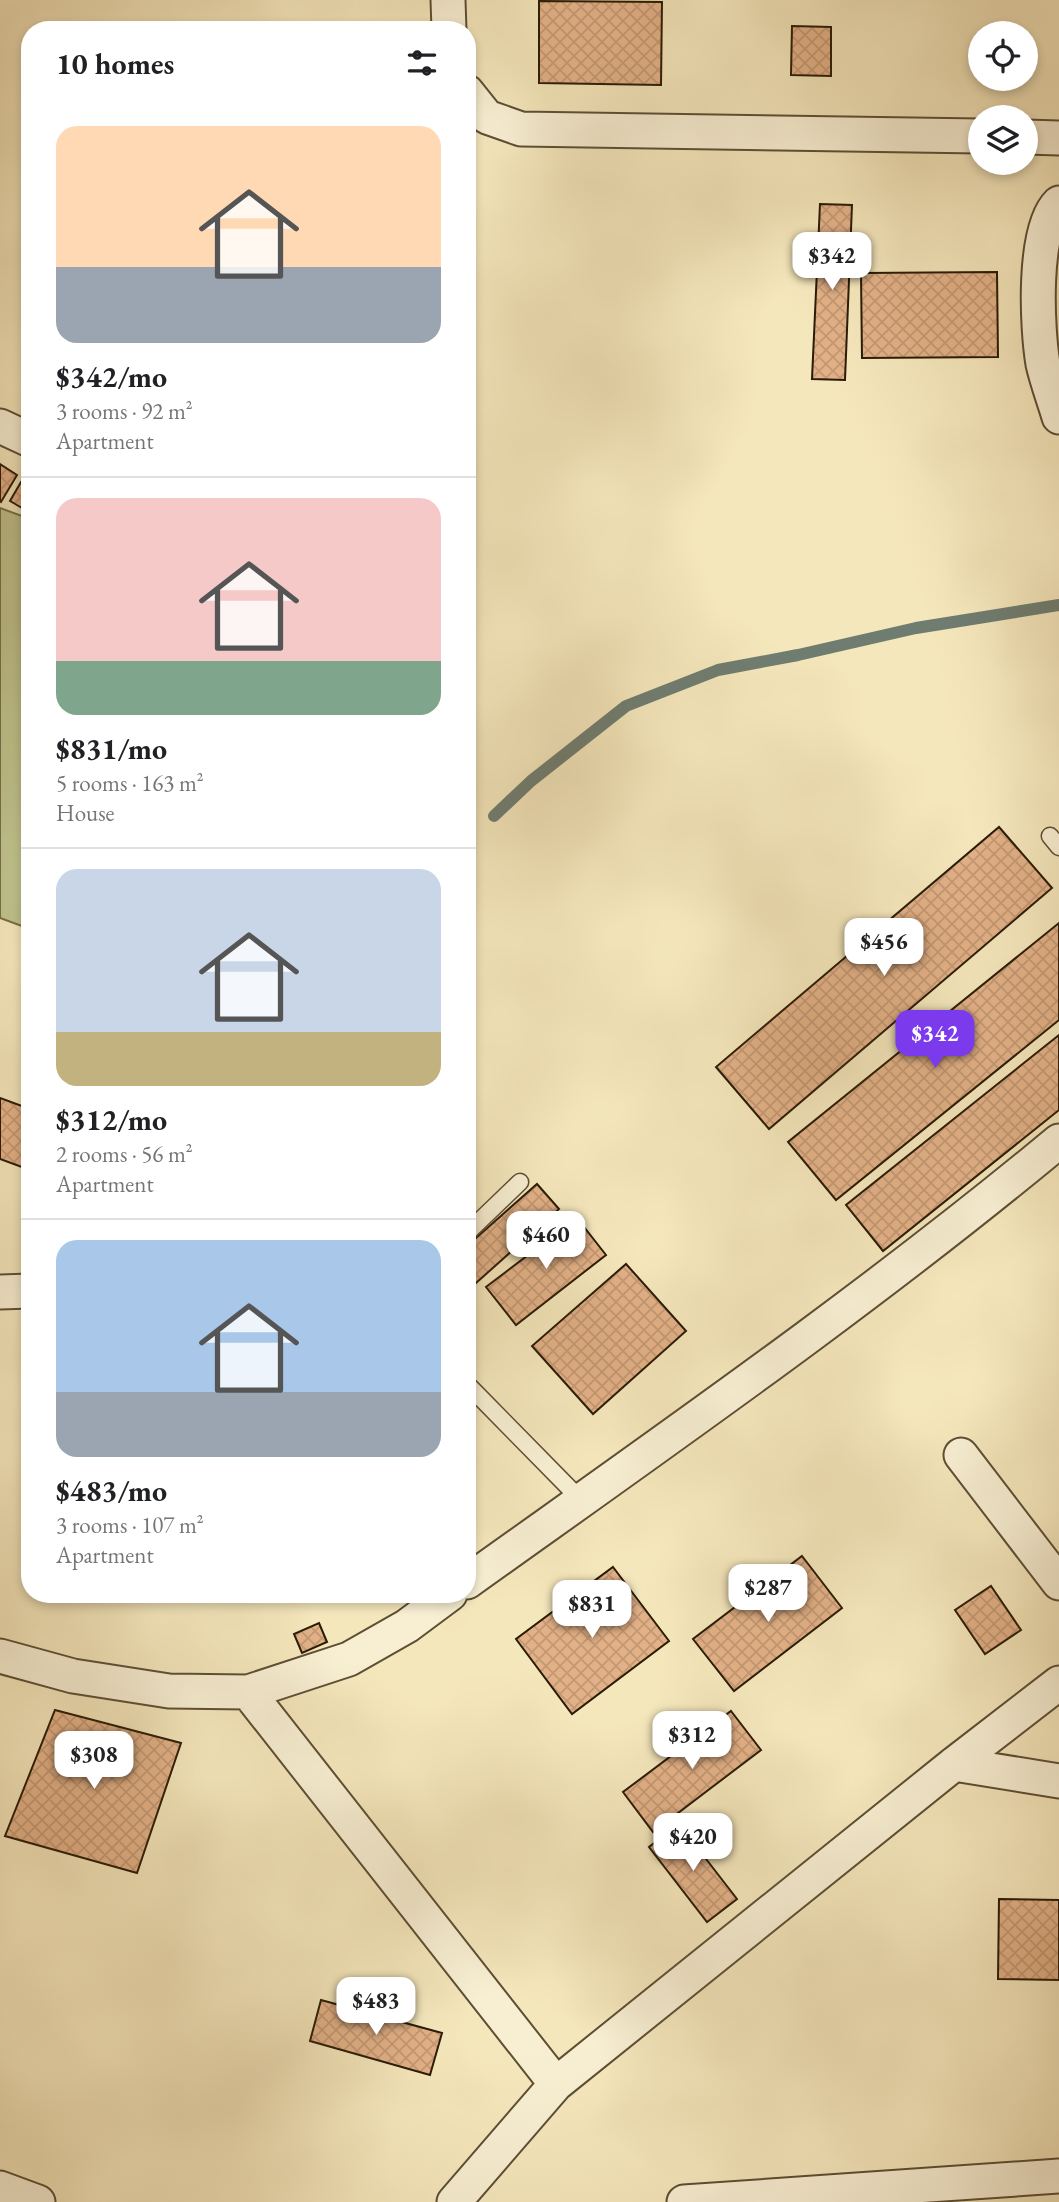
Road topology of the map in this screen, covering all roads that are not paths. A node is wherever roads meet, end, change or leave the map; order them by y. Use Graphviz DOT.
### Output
graph roads {
  1 [pos="448,0"];
  2 [pos="449,21"];
  3 [pos="476,103"];
  4 [pos="968,136"];
  5 [pos="1038,137"];
  6 [pos="1059,138"];
  7 [pos="1059,203"];
  8 [pos="1059,417"];
  9 [pos="0,426"];
  10 [pos="21,436"];
  11 [pos="1059,1141"];
  12 [pos="520,1182"];
  13 [pos="476,1225"];
  14 [pos="21,1291"];
  15 [pos="0,1292"];
  16 [pos="476,1393"];
  17 [pos="961,1455"];
  18 [pos="581,1500"];
  19 [pos="476,1576"];
  20 [pos="1059,1583"];
  21 [pos="438,1603"];
  22 [pos="0,1656"];
  23 [pos="1059,1683"];
  24 [pos="248,1692"];
  25 [pos="954,1765"];
  26 [pos="1059,1781"];
  27 [pos="556,2084"];
  28 [pos="1059,2176"];
  29 [pos="0,2188"];
  30 [pos="38,2202"];
  31 [pos="454,2202"];
  32 [pos="684,2202"];
  1 -- 2 [label="street"];
  3 -- 4 [label="street"];
  5 -- 6 [label="street"];
  7 -- 8 [label="street"];
  9 -- 10 [label="street"];
  11 -- 18 [label="street"];
  12 -- 13 [label="lane"];
  14 -- 15 [label="street"];
  16 -- 18 [label="lane"];
  17 -- 20 [label="street"];
  18 -- 19 [label="street"];
  21 -- 24 [label="street"];
  22 -- 24 [label="street"];
  23 -- 25 [label="street"];
  24 -- 27 [label="street"];
  25 -- 26 [label="street"];
  25 -- 27 [label="street"];
  27 -- 31 [label="street"];
  28 -- 32 [label="street"];
  29 -- 30 [label="street"];
}
